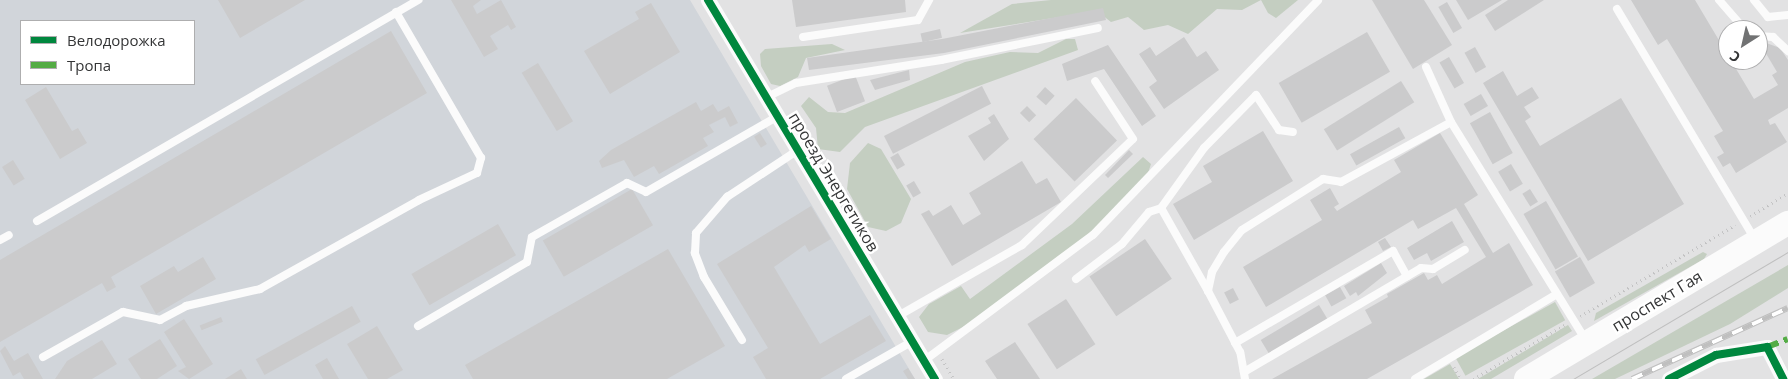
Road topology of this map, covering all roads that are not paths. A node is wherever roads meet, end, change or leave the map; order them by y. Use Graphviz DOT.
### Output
graph roads {
  1 [pos="419,0"];
  2 [pos="708,0"];
  3 [pos="929,0"];
  4 [pos="1318,0"];
  5 [pos="1719,0"];
  6 [pos="1754,0"];
  7 [pos="1617,9"];
  8 [pos="396,12"];
  9 [pos="1788,15"];
  10 [pos="1736,20"];
  11 [pos="1098,28"];
  12 [pos="803,37"];
  13 [pos="1768,37"];
  14 [pos="1788,51"];
  15 [pos="1426,67"];
  16 [pos="1095,81"];
  17 [pos="767,97"];
  18 [pos="778,116"];
  19 [pos="1451,122"];
  20 [pos="1293,132"];
  21 [pos="798,150"];
  22 [pos="1161,208"];
  23 [pos="37,221"];
  24 [pos="1788,223"];
  25 [pos="10,235"];
  26 [pos="0,240"];
  27 [pos="1756,242"];
  28 [pos="1465,250"];
  29 [pos="1407,276"];
  30 [pos="1076,279"];
  31 [pos="1208,291"];
  32 [pos="1557,294"];
  33 [pos="898,316"];
  34 [pos="418,326"];
  35 [pos="742,340"];
  36 [pos="913,341"];
  37 [pos="1235,343"];
  38 [pos="1587,343"];
  39 [pos="43,357"];
  40 [pos="925,360"];
  41 [pos="1245,376"];
  42 [pos="846,379"];
  43 [pos="935,379"];
  44 [pos="1415,379"];
  45 [pos="1526,379"];
  46 [pos="1669,379"];
  47 [pos="1783,379"];
  1 -- 8 [label="lane"];
  2 -- 17 [label="street, проезд Энергетиков"];
  3 -- 12 [label="lane"];
  4 -- 40 [label="lane"];
  5 -- 10 [label="lane"];
  6 -- 9 [label="lane"];
  7 -- 27 [label="lane"];
  8 -- 23 [label="lane"];
  8 -- 39 [label="lane"];
  11 -- 17 [label="lane"];
  13 -- 14 [label="lane"];
  15 -- 19 [label="lane"];
  16 -- 33 [label="lane"];
  17 -- 18 [label="street, проезд Энергетиков"];
  18 -- 21 [label="street, проезд Энергетиков"];
  18 -- 34 [label="lane"];
  19 -- 31 [label="lane"];
  19 -- 32 [label="lane"];
  20 -- 22 [label="lane"];
  21 -- 33 [label="street, проезд Энергетиков"];
  21 -- 35 [label="lane"];
  22 -- 30 [label="lane"];
  22 -- 31 [label="lane"];
  24 -- 27 [label="main road, проспект Гая"];
  25 -- 26 [label="lane"];
  27 -- 38 [label="main road, проспект Гая"];
  28 -- 29 [label="lane"];
  29 -- 37 [label="lane"];
  29 -- 41 [label="lane"];
  31 -- 37 [label="lane"];
  32 -- 38 [label="lane"];
  32 -- 44 [label="lane"];
  33 -- 36 [label="street, проезд Энергетиков"];
  36 -- 40 [label="street, проезд Энергетиков"];
  36 -- 42 [label="lane"];
  37 -- 41 [label="lane"];
  38 -- 45 [label="main road, проспект Гая"];
  40 -- 43 [label="street, проезд Энергетиков"];
  46 -- 47 [label="street"];
}
